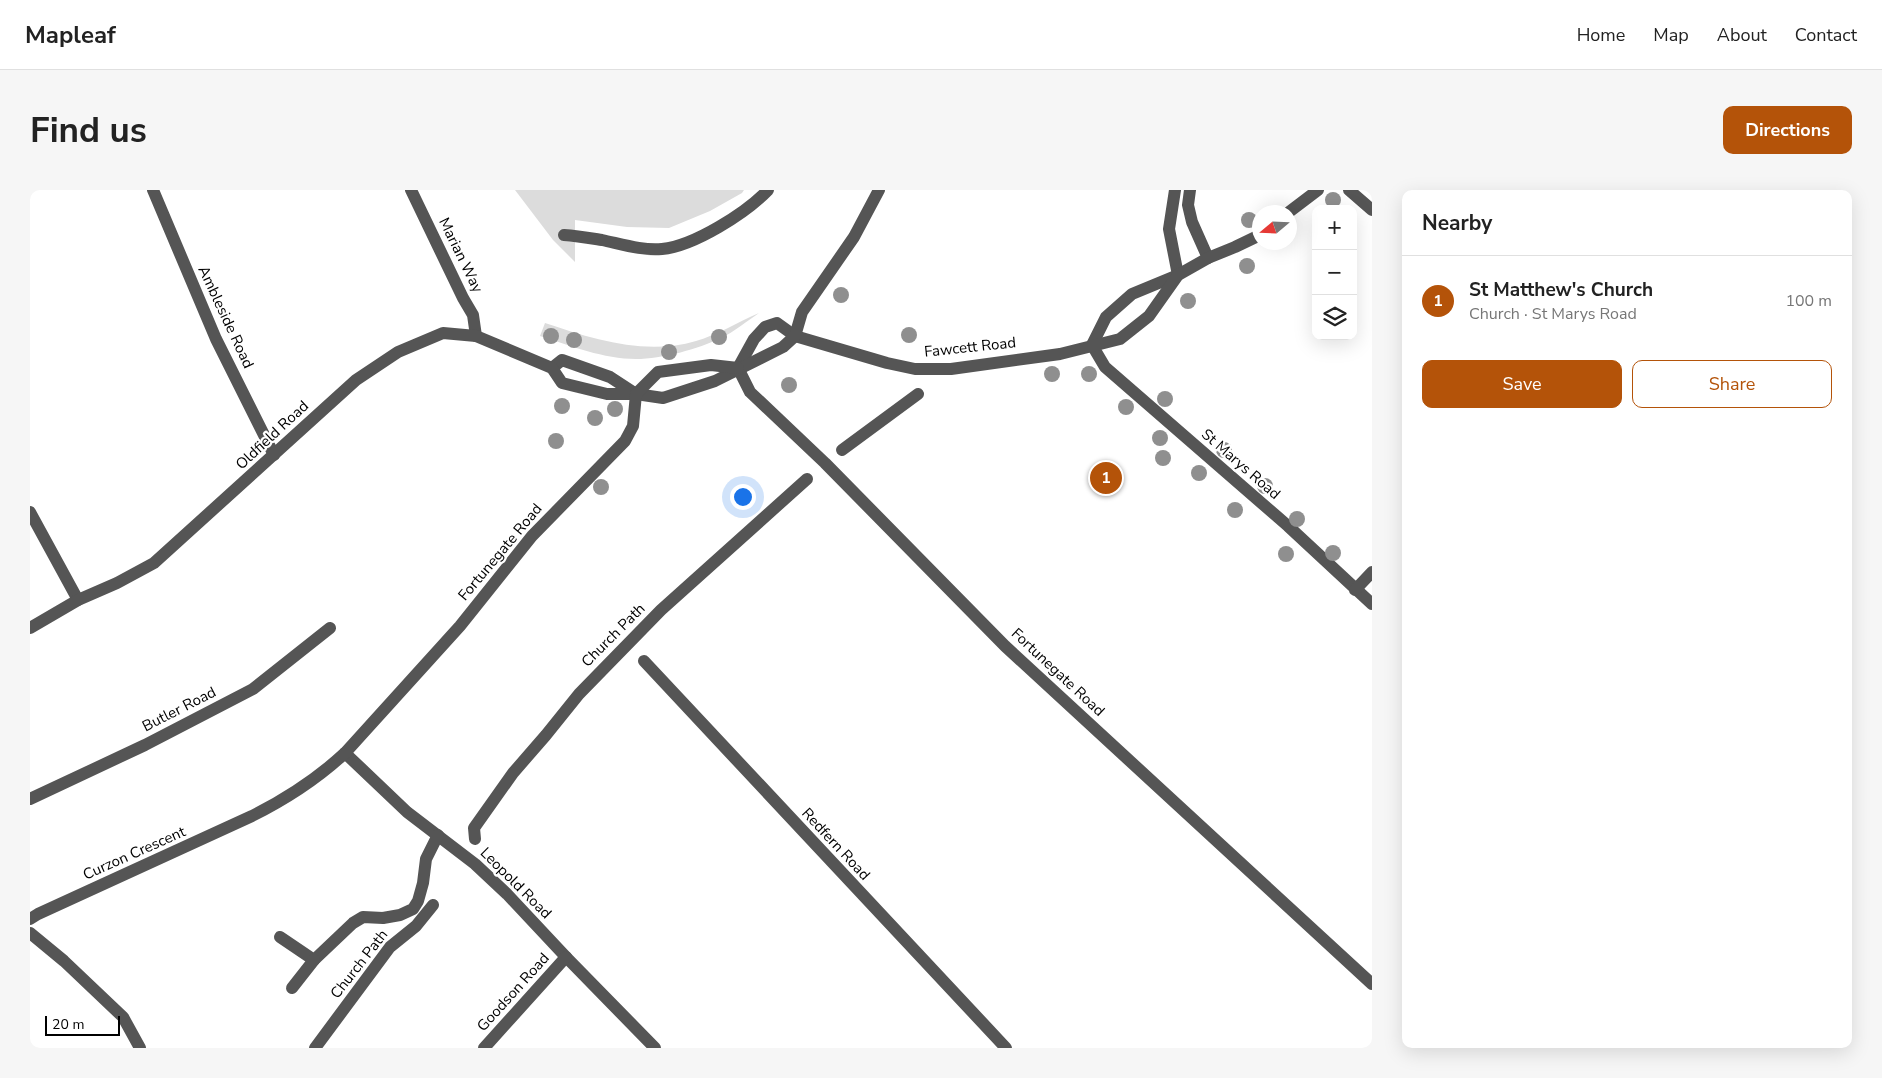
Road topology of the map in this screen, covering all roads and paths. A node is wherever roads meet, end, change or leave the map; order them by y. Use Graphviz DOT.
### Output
graph roads {
  1 [pos="153,190"];
  2 [pos="410,190"];
  3 [pos="768,190"];
  4 [pos="879,190"];
  5 [pos="1175,190"];
  6 [pos="1190,190"];
  7 [pos="1318,190"];
  8 [pos="1349,190"];
  9 [pos="1297,206"];
  10 [pos="1372,210"];
  11 [pos="564,234"];
  12 [pos="1252,239"];
  13 [pos="1208,258"];
  14 [pos="1178,275"];
  15 [pos="476,336"];
  16 [pos="795,336"];
  17 [pos="1092,345"];
  18 [pos="552,368"];
  19 [pos="738,368"];
  20 [pos="636,394"];
  21 [pos="918,394"];
  22 [pos="842,450"];
  23 [pos="274,455"];
  24 [pos="807,479"];
  25 [pos="30,512"];
  26 [pos="1372,572"];
  27 [pos="1355,590"];
  28 [pos="78,600"];
  29 [pos="1372,604"];
  30 [pos="30,628"];
  31 [pos="330,628"];
  32 [pos="644,661"];
  33 [pos="345,753"];
  34 [pos="30,798"];
  35 [pos="438,835"];
  36 [pos="475,839"];
  37 [pos="433,905"];
  38 [pos="30,919"];
  39 [pos="30,933"];
  40 [pos="280,937"];
  41 [pos="566,957"];
  42 [pos="314,960"];
  43 [pos="1372,984"];
  44 [pos="292,988"];
  45 [pos="140,1048"];
  46 [pos="315,1048"];
  47 [pos="484,1048"];
  48 [pos="655,1048"];
  49 [pos="1006,1048"];
  1 -- 23 [label="street, Ambleside Road"];
  2 -- 15 [label="street, Marian Way"];
  3 -- 11 [label="street"];
  4 -- 16 [label="street"];
  5 -- 14 [label="street"];
  6 -- 13 [label="street"];
  7 -- 9 [label="street"];
  8 -- 10 [label="street"];
  12 -- 13 [label="street"];
  13 -- 14 [label="street"];
  14 -- 17 [label="street"];
  14 -- 17 [label="street, Fawcett Road"];
  15 -- 18 [label="street, Oldfield Road"];
  15 -- 23 [label="street, Oldfield Road"];
  16 -- 17 [label="street, Fawcett Road"];
  16 -- 19 [label="street"];
  16 -- 19 [label="street, Fawcett Road"];
  17 -- 27 [label="street, St Marys Road"];
  18 -- 20 [label="street, Oldfield Road"];
  18 -- 20 [label="street"];
  19 -- 20 [label="street"];
  19 -- 20 [label="street"];
  19 -- 43 [label="street, Fortunegate Road"];
  20 -- 33 [label="street, Fortunegate Road"];
  21 -- 22 [label="street"];
  23 -- 28 [label="street, Oldfield Road"];
  24 -- 36 [label="street, Church Path"];
  25 -- 28 [label="street"];
  26 -- 27 [label="street"];
  27 -- 29 [label="street, St Marys Road"];
  28 -- 30 [label="street, Oldfield Road"];
  31 -- 34 [label="street, Butler Road"];
  32 -- 49 [label="street, Redfern Road"];
  33 -- 35 [label="street, Leopold Road"];
  33 -- 38 [label="street, Curzon Crescent"];
  35 -- 41 [label="street, Leopold Road"];
  35 -- 42 [label="street"];
  37 -- 46 [label="street, Church Path"];
  39 -- 45 [label="street"];
  40 -- 42 [label="street"];
  41 -- 47 [label="street, Goodson Road"];
  41 -- 48 [label="street, Leopold Road"];
  42 -- 44 [label="street"];
}
